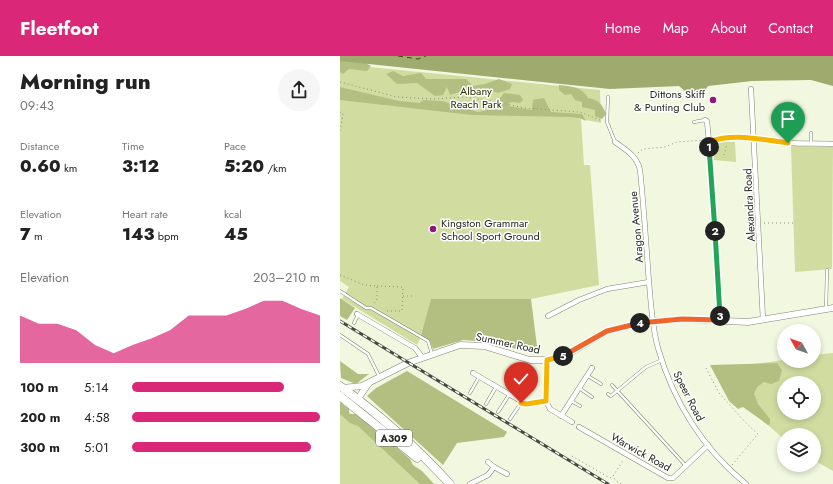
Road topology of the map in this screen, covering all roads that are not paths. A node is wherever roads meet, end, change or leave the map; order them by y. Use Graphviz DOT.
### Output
graph roads {
  1 [pos="751,89"];
  2 [pos="608,97"];
  3 [pos="705,120"];
  4 [pos="694,122"];
  5 [pos="811,133"];
  6 [pos="755,138"];
  7 [pos="708,141"];
  8 [pos="615,142"];
  9 [pos="810,143"];
  10 [pos="833,144"];
  11 [pos="827,270"];
  12 [pos="649,282"];
  13 [pos="340,291"];
  14 [pos="833,308"];
  15 [pos="826,310"];
  16 [pos="358,314"];
  17 [pos="548,316"];
  18 [pos="720,320"];
  19 [pos="763,320"];
  20 [pos="653,322"];
  21 [pos="354,323"];
  22 [pos="340,335"];
  23 [pos="432,354"];
  24 [pos="422,357"];
  25 [pos="547,360"];
  26 [pos="662,360"];
  27 [pos="592,368"];
  28 [pos="473,373"];
  29 [pos="587,376"];
  30 [pos="379,377"];
  31 [pos="480,377"];
  32 [pos="370,382"];
  33 [pos="601,384"];
  34 [pos="612,385"];
  35 [pos="496,387"];
  36 [pos="579,388"];
  37 [pos="341,389"];
  38 [pos="618,391"];
  39 [pos="470,393"];
  40 [pos="608,394"];
  41 [pos="509,395"];
  42 [pos="592,397"];
  43 [pos="360,400"];
  44 [pos="571,400"];
  45 [pos="546,401"];
  46 [pos="521,403"];
  47 [pos="486,404"];
  48 [pos="580,406"];
  49 [pos="498,412"];
  50 [pos="561,416"];
  51 [pos="510,419"];
  52 [pos="572,422"];
  53 [pos="579,427"];
  54 [pos="708,445"];
  55 [pos="488,462"];
  56 [pos="686,466"];
  57 [pos="494,467"];
  58 [pos="507,474"];
  59 [pos="444,484"];
  60 [pos="450,484"];
  61 [pos="470,484"];
  62 [pos="746,484"];
  1 -- 6 [label="street, Alexandra Road"];
  2 -- 8 [label="lane"];
  3 -- 4 [label="lane"];
  3 -- 7 [label="street"];
  5 -- 9 [label="lane"];
  6 -- 7 [label="street"];
  6 -- 9 [label="street"];
  6 -- 19 [label="street, Alexandra Road"];
  7 -- 18 [label="street"];
  8 -- 12 [label="street, Aragon Avenue"];
  9 -- 10 [label="street"];
  11 -- 15 [label="lane"];
  12 -- 17 [label="street"];
  12 -- 20 [label="street, Aragon Avenue"];
  13 -- 23 [label="lane"];
  14 -- 15 [label="street, Summer Road"];
  15 -- 19 [label="street, Summer Road"];
  16 -- 21 [label="lane"];
  16 -- 24 [label="street"];
  18 -- 19 [label="street, Summer Road"];
  18 -- 20 [label="street, Summer Road"];
  20 -- 25 [label="street, Summer Road"];
  20 -- 26 [label="street, Speer Road"];
  22 -- 30 [label="lane"];
  23 -- 24 [label="street, Summer Road"];
  23 -- 25 [label="street, Summer Road"];
  24 -- 30 [label="street, Summer Road"];
  25 -- 45 [label="street"];
  26 -- 38 [label="lane"];
  26 -- 54 [label="street, Speer Road"];
  27 -- 29 [label="street"];
  28 -- 31 [label="street"];
  29 -- 33 [label="lane"];
  29 -- 36 [label="street"];
  30 -- 32 [label="street, Summer Road"];
  31 -- 35 [label="street"];
  31 -- 39 [label="lane"];
  32 -- 37 [label="street, Summer Road"];
  32 -- 43 [label="street, Summer Road"];
  34 -- 38 [label="lane"];
  35 -- 41 [label="street"];
  35 -- 47 [label="lane"];
  36 -- 42 [label="lane"];
  36 -- 44 [label="street"];
  37 -- 43 [label="highway, A309"];
  37 -- 59 [label="highway, A309"];
  38 -- 40 [label="lane"];
  38 -- 56 [label="lane"];
  41 -- 46 [label="street"];
  41 -- 49 [label="lane"];
  43 -- 60 [label="highway, A309"];
  44 -- 48 [label="lane"];
  44 -- 50 [label="street"];
  45 -- 46 [label="street"];
  45 -- 50 [label="street"];
  46 -- 51 [label="lane"];
  50 -- 52 [label="street"];
  53 -- 56 [label="street, Warwick Road"];
  54 -- 56 [label="street, Warwick Road"];
  54 -- 62 [label="street, Speer Road"];
  55 -- 57 [label="street"];
  57 -- 58 [label="street"];
  57 -- 61 [label="street"];
}
